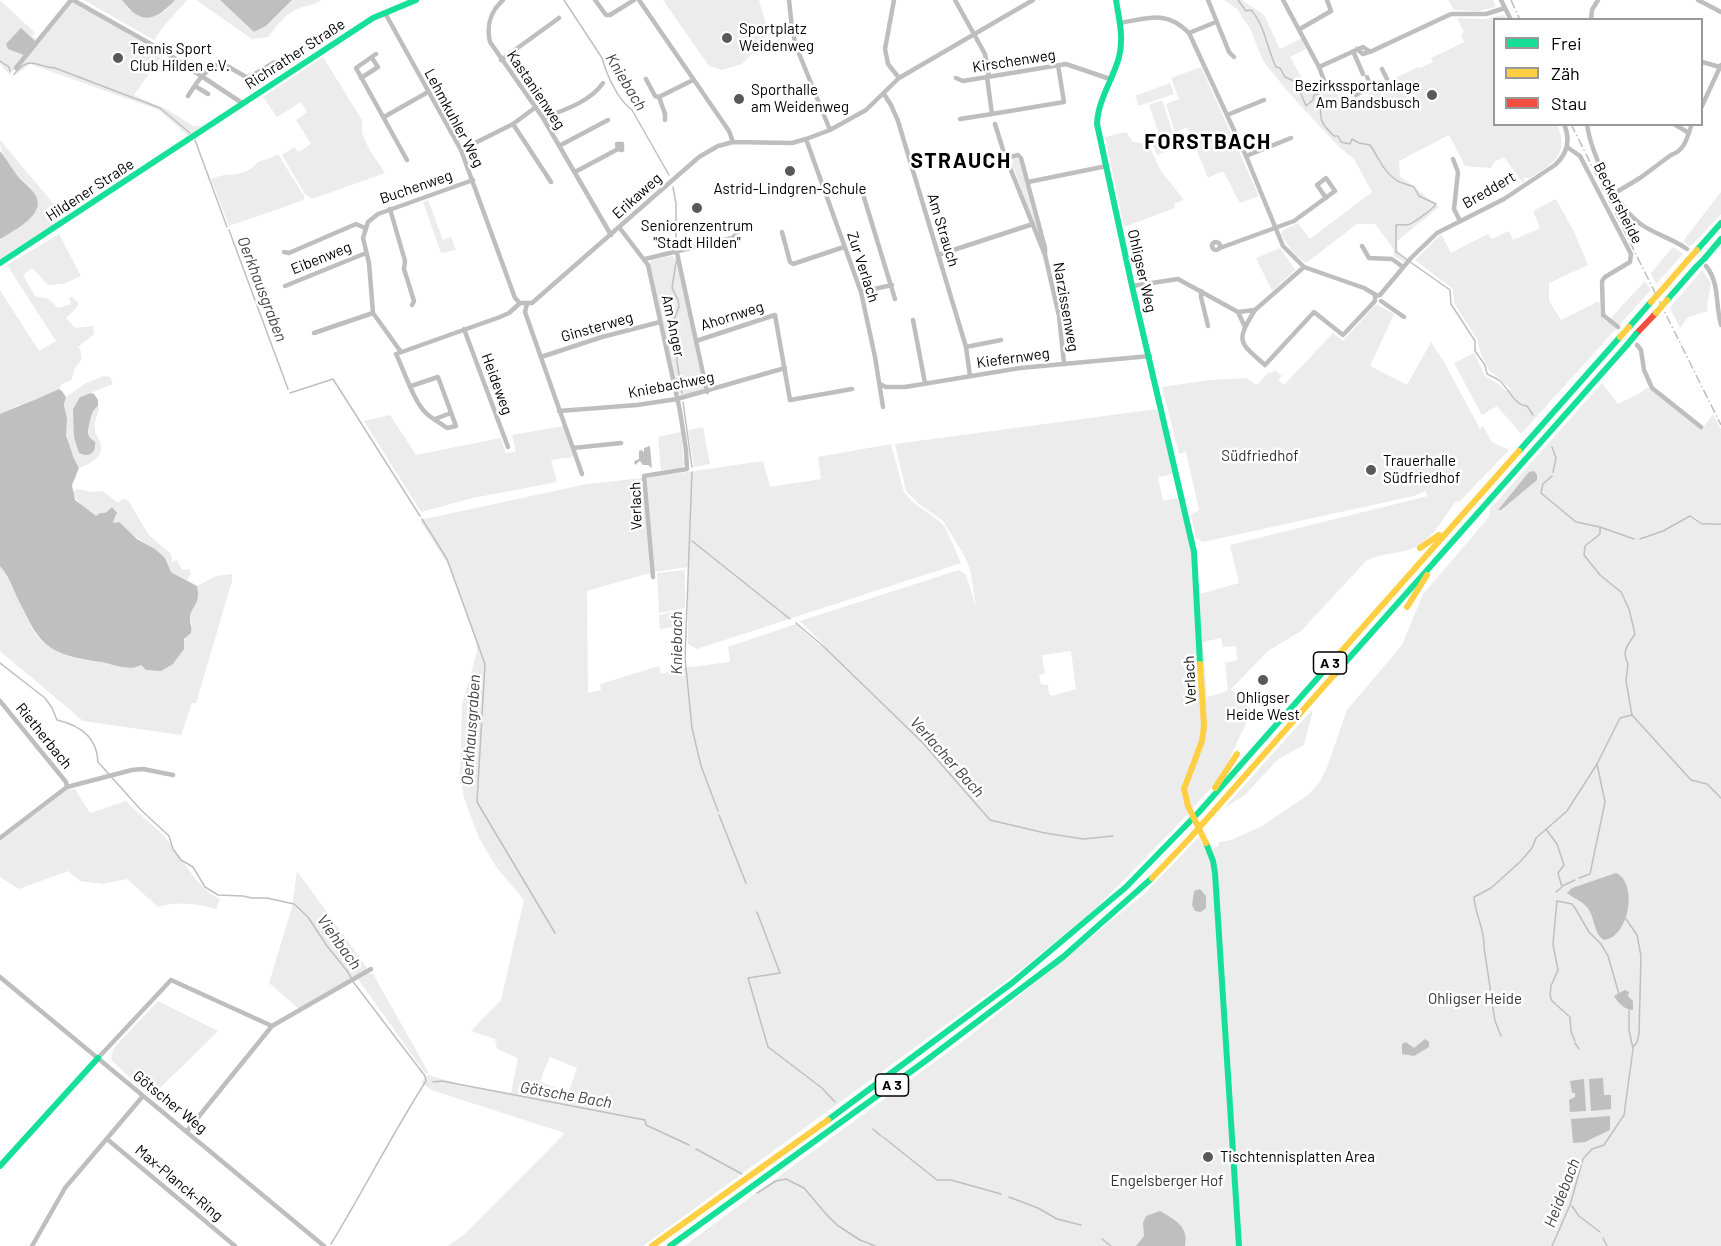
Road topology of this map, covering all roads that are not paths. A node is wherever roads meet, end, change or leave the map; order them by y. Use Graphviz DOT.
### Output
graph roads {
  1 [pos="72,0"];
  2 [pos="416,0"];
  3 [pos="503,0"];
  4 [pos="595,0"];
  5 [pos="634,0"];
  6 [pos="639,0"];
  7 [pos="789,0"];
  8 [pos="894,0"];
  9 [pos="955,0"];
  10 [pos="1033,0"];
  11 [pos="1116,0"];
  12 [pos="1208,0"];
  13 [pos="1283,0"];
  14 [pos="1327,0"];
  15 [pos="1501,0"];
  16 [pos="1598,0"];
  17 [pos="1698,0"];
  18 [pos="1505,8"];
  19 [pos="1721,12"];
  20 [pos="385,13"];
  21 [pos="559,18"];
  22 [pos="1510,18"];
  23 [pos="1591,18"];
  24 [pos="1216,22"];
  25 [pos="1119,23"];
  26 [pos="1300,28"];
  27 [pos="1189,33"];
  28 [pos="975,34"];
  29 [pos="304,47"];
  30 [pos="1355,50"];
  31 [pos="1234,57"];
  32 [pos="501,60"];
  33 [pos="1703,62"];
  34 [pos="1058,65"];
  35 [pos="1720,66"];
  36 [pos="1318,67"];
  37 [pos="16,68"];
  38 [pos="1382,69"];
  39 [pos="202,76"];
  40 [pos="988,77"];
  41 [pos="361,78"];
  42 [pos="899,78"];
  43 [pos="956,78"];
  44 [pos="646,79"];
  45 [pos="1110,79"];
  46 [pos="1387,79"];
  47 [pos="693,80"];
  48 [pos="603,83"];
  49 [pos="1351,85"];
  50 [pos="195,86"];
  51 [pos="1327,87"];
  52 [pos="1371,87"];
  53 [pos="428,92"];
  54 [pos="1361,92"];
  55 [pos="208,94"];
  56 [pos="884,94"];
  57 [pos="188,96"];
  58 [pos="659,98"];
  59 [pos="1264,100"];
  60 [pos="1703,102"];
  61 [pos="242,103"];
  62 [pos="536,107"];
  63 [pos="992,114"];
  64 [pos="1227,115"];
  65 [pos="384,117"];
  66 [pos="543,118"];
  67 [pos="960,119"];
  68 [pos="608,120"];
  69 [pos="665,120"];
  70 [pos="513,124"];
  71 [pos="995,124"];
  72 [pos="1564,126"];
  73 [pos="1587,126"];
  74 [pos="1677,126"];
  75 [pos="1691,126"];
  76 [pos="830,130"];
  77 [pos="1689,133"];
  78 [pos="193,136"];
  79 [pos="1291,138"];
  80 [pos="806,140"];
  81 [pos="733,142"];
  82 [pos="559,146"];
  83 [pos="1567,147"];
  84 [pos="618,149"];
  85 [pos="461,150"];
  86 [pos="1246,156"];
  87 [pos="1007,158"];
  88 [pos="1453,159"];
  89 [pos="407,160"];
  90 [pos="1107,166"];
  91 [pos="575,172"];
  92 [pos="473,180"];
  93 [pos="551,182"];
  94 [pos="1028,182"];
  95 [pos="862,191"];
  96 [pos="1615,193"];
  97 [pos="1326,198"];
  98 [pos="390,209"];
  99 [pos="1460,221"];
  100 [pos="1721,223"];
  101 [pos="1033,224"];
  102 [pos="619,227"];
  103 [pos="365,228"];
  104 [pos="1276,228"];
  105 [pos="782,232"];
  106 [pos="737,234"];
  107 [pos="611,235"];
  108 [pos="1721,239"];
  109 [pos="1362,246"];
  110 [pos="844,247"];
  111 [pos="1220,248"];
  112 [pos="1688,249"];
  113 [pos="284,252"];
  114 [pos="366,253"];
  115 [pos="677,253"];
  116 [pos="938,255"];
  117 [pos="1045,255"];
  118 [pos="645,259"];
  119 [pos="0,263"];
  120 [pos="1405,265"];
  121 [pos="1706,266"];
  122 [pos="1304,267"];
  123 [pos="892,285"];
  124 [pos="285,286"];
  125 [pos="1132,286"];
  126 [pos="1202,291"];
  127 [pos="861,292"];
  128 [pos="1378,298"];
  129 [pos="895,299"];
  130 [pos="520,303"];
  131 [pos="527,304"];
  132 [pos="412,305"];
  133 [pos="1255,310"];
  134 [pos="1238,312"];
  135 [pos="374,313"];
  136 [pos="1404,317"];
  137 [pos="913,320"];
  138 [pos="660,322"];
  139 [pos="1721,325"];
  140 [pos="1208,326"];
  141 [pos="1245,327"];
  142 [pos="1618,327"];
  143 [pos="464,329"];
  144 [pos="314,333"];
  145 [pos="1001,340"];
  146 [pos="696,341"];
  147 [pos="1637,345"];
  148 [pos="966,348"];
  149 [pos="399,353"];
  150 [pos="1150,356"];
  151 [pos="541,357"];
  152 [pos="1064,363"];
  153 [pos="785,368"];
  154 [pos="970,376"];
  155 [pos="925,383"];
  156 [pos="880,384"];
  157 [pos="411,386"];
  158 [pos="852,390"];
  159 [pos="707,392"];
  160 [pos="677,399"];
  161 [pos="883,407"];
  162 [pos="560,411"];
  163 [pos="451,413"];
  164 [pos="435,418"];
  165 [pos="1701,427"];
  166 [pos="621,443"];
  167 [pos="508,447"];
  168 [pos="573,448"];
  169 [pos="687,469"];
  170 [pos="582,474"];
  171 [pos="1462,514"];
  172 [pos="1420,548"];
  173 [pos="1194,549"];
  174 [pos="1439,556"];
  175 [pos="653,577"];
  176 [pos="1407,607"];
  177 [pos="0,701"];
  178 [pos="1237,754"];
  179 [pos="173,775"];
  180 [pos="67,787"];
  181 [pos="1199,812"];
  182 [pos="1213,820"];
  183 [pos="0,838"];
  184 [pos="1190,838"];
  185 [pos="371,969"];
  186 [pos="0,976"];
  187 [pos="272,1026"];
  188 [pos="98,1058"];
  189 [pos="143,1096"];
  190 [pos="187,1131"];
  191 [pos="107,1139"];
  192 [pos="0,1166"];
  193 [pos="32,1246"];
  194 [pos="235,1246"];
  195 [pos="324,1246"];
  196 [pos="652,1246"];
  197 [pos="670,1246"];
  198 [pos="1239,1246"];
  1 -- 37 [label="street"];
  1 -- 39 [label="street"];
  2 -- 20 [label="main road, Richrather Straße"];
  3 -- 32 [label="street, Kastanienweg"];
  4 -- 5 [label="street"];
  6 -- 47 [label="street"];
  7 -- 76 [label="street"];
  8 -- 42 [label="street"];
  9 -- 28 [label="street"];
  10 -- 28 [label="street, Erikaweg"];
  11 -- 25 [label="main road, Ohligser Weg"];
  12 -- 24 [label="street"];
  13 -- 26 [label="street"];
  14 -- 26 [label="street"];
  15 -- 18 [label="street"];
  16 -- 23 [label="street"];
  17 -- 19 [label="street"];
  18 -- 22 [label="street"];
  18 -- 30 [label="street"];
  20 -- 53 [label="street, Lehmkuhler Weg"];
  20 -- 61 [label="main road, Richrather Straße"];
  21 -- 32 [label="street"];
  24 -- 27 [label="street"];
  24 -- 31 [label="street"];
  25 -- 27 [label="street"];
  25 -- 45 [label="main road, Ohligser Weg"];
  26 -- 36 [label="street"];
  27 -- 64 [label="street"];
  28 -- 40 [label="street"];
  28 -- 42 [label="street, Erikaweg"];
  29 -- 39 [label="street"];
  30 -- 36 [label="street"];
  30 -- 52 [label="street"];
  32 -- 62 [label="street, Kastanienweg"];
  33 -- 35 [label="street"];
  34 -- 40 [label="street, Kirschenweg"];
  34 -- 45 [label="street, Kirschenweg"];
  34 -- 63 [label="street"];
  35 -- 60 [label="street"];
  36 -- 51 [label="street"];
  38 -- 46 [label="street"];
  39 -- 50 [label="street"];
  39 -- 61 [label="street"];
  40 -- 43 [label="street, Kirschenweg"];
  40 -- 63 [label="street"];
  41 -- 41 [label="street"];
  41 -- 65 [label="street"];
  42 -- 56 [label="street, Erikaweg"];
  44 -- 58 [label="street"];
  45 -- 90 [label="main road, Ohligser Weg"];
  47 -- 58 [label="street"];
  47 -- 81 [label="street"];
  48 -- 66 [label="street"];
  49 -- 54 [label="street"];
  50 -- 55 [label="street"];
  50 -- 57 [label="street"];
  53 -- 65 [label="street"];
  53 -- 85 [label="street, Lehmkuhler Weg"];
  56 -- 76 [label="street, Erikaweg"];
  56 -- 116 [label="street, Am Strauch"];
  58 -- 69 [label="street"];
  59 -- 64 [label="street"];
  61 -- 78 [label="main road, Richrather Straße"];
  62 -- 66 [label="street, Kastanienweg"];
  62 -- 70 [label="street"];
  63 -- 67 [label="street"];
  64 -- 86 [label="street"];
  65 -- 89 [label="street"];
  66 -- 82 [label="street, Kastanienweg"];
  68 -- 82 [label="street"];
  70 -- 85 [label="street"];
  70 -- 93 [label="street"];
  71 -- 87 [label="street, Narzissenweg"];
  72 -- 83 [label="street"];
  73 -- 96 [label="street"];
  74 -- 77 [label="street"];
  75 -- 77 [label="street"];
  76 -- 80 [label="street, Erikaweg"];
  77 -- 96 [label="street"];
  78 -- 119 [label="main road, Hildener Straße"];
  79 -- 86 [label="street"];
  80 -- 81 [label="street, Erikaweg"];
  80 -- 110 [label="street, Zur Verlach"];
  81 -- 102 [label="street, Erikaweg"];
  82 -- 91 [label="street, Kastanienweg"];
  83 -- 99 [label="street, Breddert"];
  83 -- 142 [label="street, Beckersheide"];
  84 -- 91 [label="street"];
  85 -- 92 [label="street, Lehmkuhler Weg"];
  86 -- 104 [label="street"];
  87 -- 94 [label="street, Narzissenweg"];
  87 -- 101 [label="street, Narzissenweg"];
  88 -- 99 [label="street"];
  90 -- 94 [label="street"];
  90 -- 125 [label="main road, Ohligser Weg"];
  91 -- 107 [label="street, Kastanienweg"];
  92 -- 98 [label="street, Buchenweg"];
  92 -- 130 [label="street, Lehmkuhler Weg"];
  94 -- 117 [label="street, Narzissenweg"];
  95 -- 123 [label="street"];
  96 -- 112 [label="street"];
  97 -- 104 [label="street"];
  98 -- 103 [label="street, Buchenweg"];
  98 -- 132 [label="street"];
  99 -- 120 [label="street, Breddert"];
  100 -- 171 [label="main road, A 3, bridge"];
  101 -- 116 [label="street"];
  101 -- 117 [label="street, Narzissenweg"];
  102 -- 107 [label="street, Erikaweg"];
  102 -- 118 [label="street, Am Anger"];
  103 -- 113 [label="street"];
  103 -- 114 [label="street"];
  104 -- 111 [label="street"];
  104 -- 122 [label="street"];
  105 -- 110 [label="street"];
  106 -- 115 [label="street"];
  107 -- 131 [label="street, Erikaweg"];
  108 -- 174 [label="main road, A 3, bridge"];
  109 -- 120 [label="street"];
  110 -- 127 [label="street, Zur Verlach"];
  114 -- 124 [label="street, Eibenweg"];
  114 -- 135 [label="street"];
  115 -- 118 [label="street"];
  115 -- 146 [label="street, Am Anger"];
  116 -- 148 [label="street, Am Strauch"];
  117 -- 152 [label="street, Narzissenweg"];
  118 -- 138 [label="street, Am Anger"];
  120 -- 128 [label="street, Breddert"];
  121 -- 139 [label="street"];
  122 -- 128 [label="street"];
  122 -- 133 [label="street"];
  123 -- 127 [label="street"];
  123 -- 129 [label="street"];
  125 -- 126 [label="street"];
  125 -- 150 [label="main road, Ohligser Weg"];
  126 -- 134 [label="street"];
  126 -- 140 [label="street"];
  127 -- 156 [label="street, Zur Verlach"];
  128 -- 136 [label="street"];
  128 -- 141 [label="street, Breddert"];
  130 -- 131 [label="street"];
  130 -- 143 [label="street"];
  131 -- 151 [label="street"];
  133 -- 134 [label="street"];
  133 -- 141 [label="street"];
  134 -- 141 [label="street"];
  135 -- 144 [label="street"];
  135 -- 149 [label="street"];
  137 -- 155 [label="street"];
  138 -- 151 [label="street, Ginsterweg"];
  138 -- 160 [label="street, Am Anger"];
  143 -- 149 [label="street"];
  143 -- 167 [label="street, Heideweg"];
  145 -- 148 [label="street"];
  146 -- 153 [label="street, Ahornweg"];
  146 -- 159 [label="street, Am Anger"];
  147 -- 165 [label="street"];
  148 -- 154 [label="street, Am Strauch"];
  149 -- 157 [label="street"];
  150 -- 152 [label="street, Kiefernweg"];
  150 -- 173 [label="main road, Ohligser Weg"];
  151 -- 162 [label="street"];
  152 -- 154 [label="street, Kiefernweg"];
  153 -- 158 [label="street"];
  153 -- 159 [label="street, Kniebachweg"];
  154 -- 155 [label="street, Kiefernweg"];
  155 -- 156 [label="street, Kiefernweg"];
  156 -- 161 [label="street, Zur Verlach"];
  157 -- 163 [label="street"];
  157 -- 164 [label="street"];
  159 -- 160 [label="street, Kniebachweg"];
  160 -- 162 [label="street, Kniebachweg"];
  160 -- 169 [label="street, Am Anger"];
  162 -- 168 [label="street"];
  163 -- 164 [label="street"];
  163 -- 164 [label="street"];
  166 -- 168 [label="street"];
  168 -- 170 [label="street"];
  169 -- 175 [label="street, Verlach"];
  171 -- 172 [label="main road"];
  171 -- 181 [label="main road, A 3"];
  173 -- 198 [label="main road, Verlach, bridge"];
  174 -- 176 [label="main road"];
  174 -- 184 [label="main road, A 3"];
  177 -- 180 [label="street, Rietherbach"];
  178 -- 181 [label="main road"];
  179 -- 180 [label="street, Rietherbach"];
  180 -- 183 [label="street"];
  181 -- 196 [label="main road, A 3"];
  182 -- 184 [label="main road"];
  184 -- 197 [label="main road, A 3"];
  185 -- 187 [label="street"];
  186 -- 188 [label="street, Götscher Weg"];
  187 -- 188 [label="street"];
  187 -- 190 [label="street"];
  188 -- 189 [label="street, Götscher Weg"];
  188 -- 192 [label="main road"];
  189 -- 190 [label="street, Götscher Weg"];
  189 -- 191 [label="street"];
  190 -- 195 [label="street, Götscher Weg"];
  191 -- 193 [label="street"];
  191 -- 194 [label="street, Max-Planck-Ring"];
}
